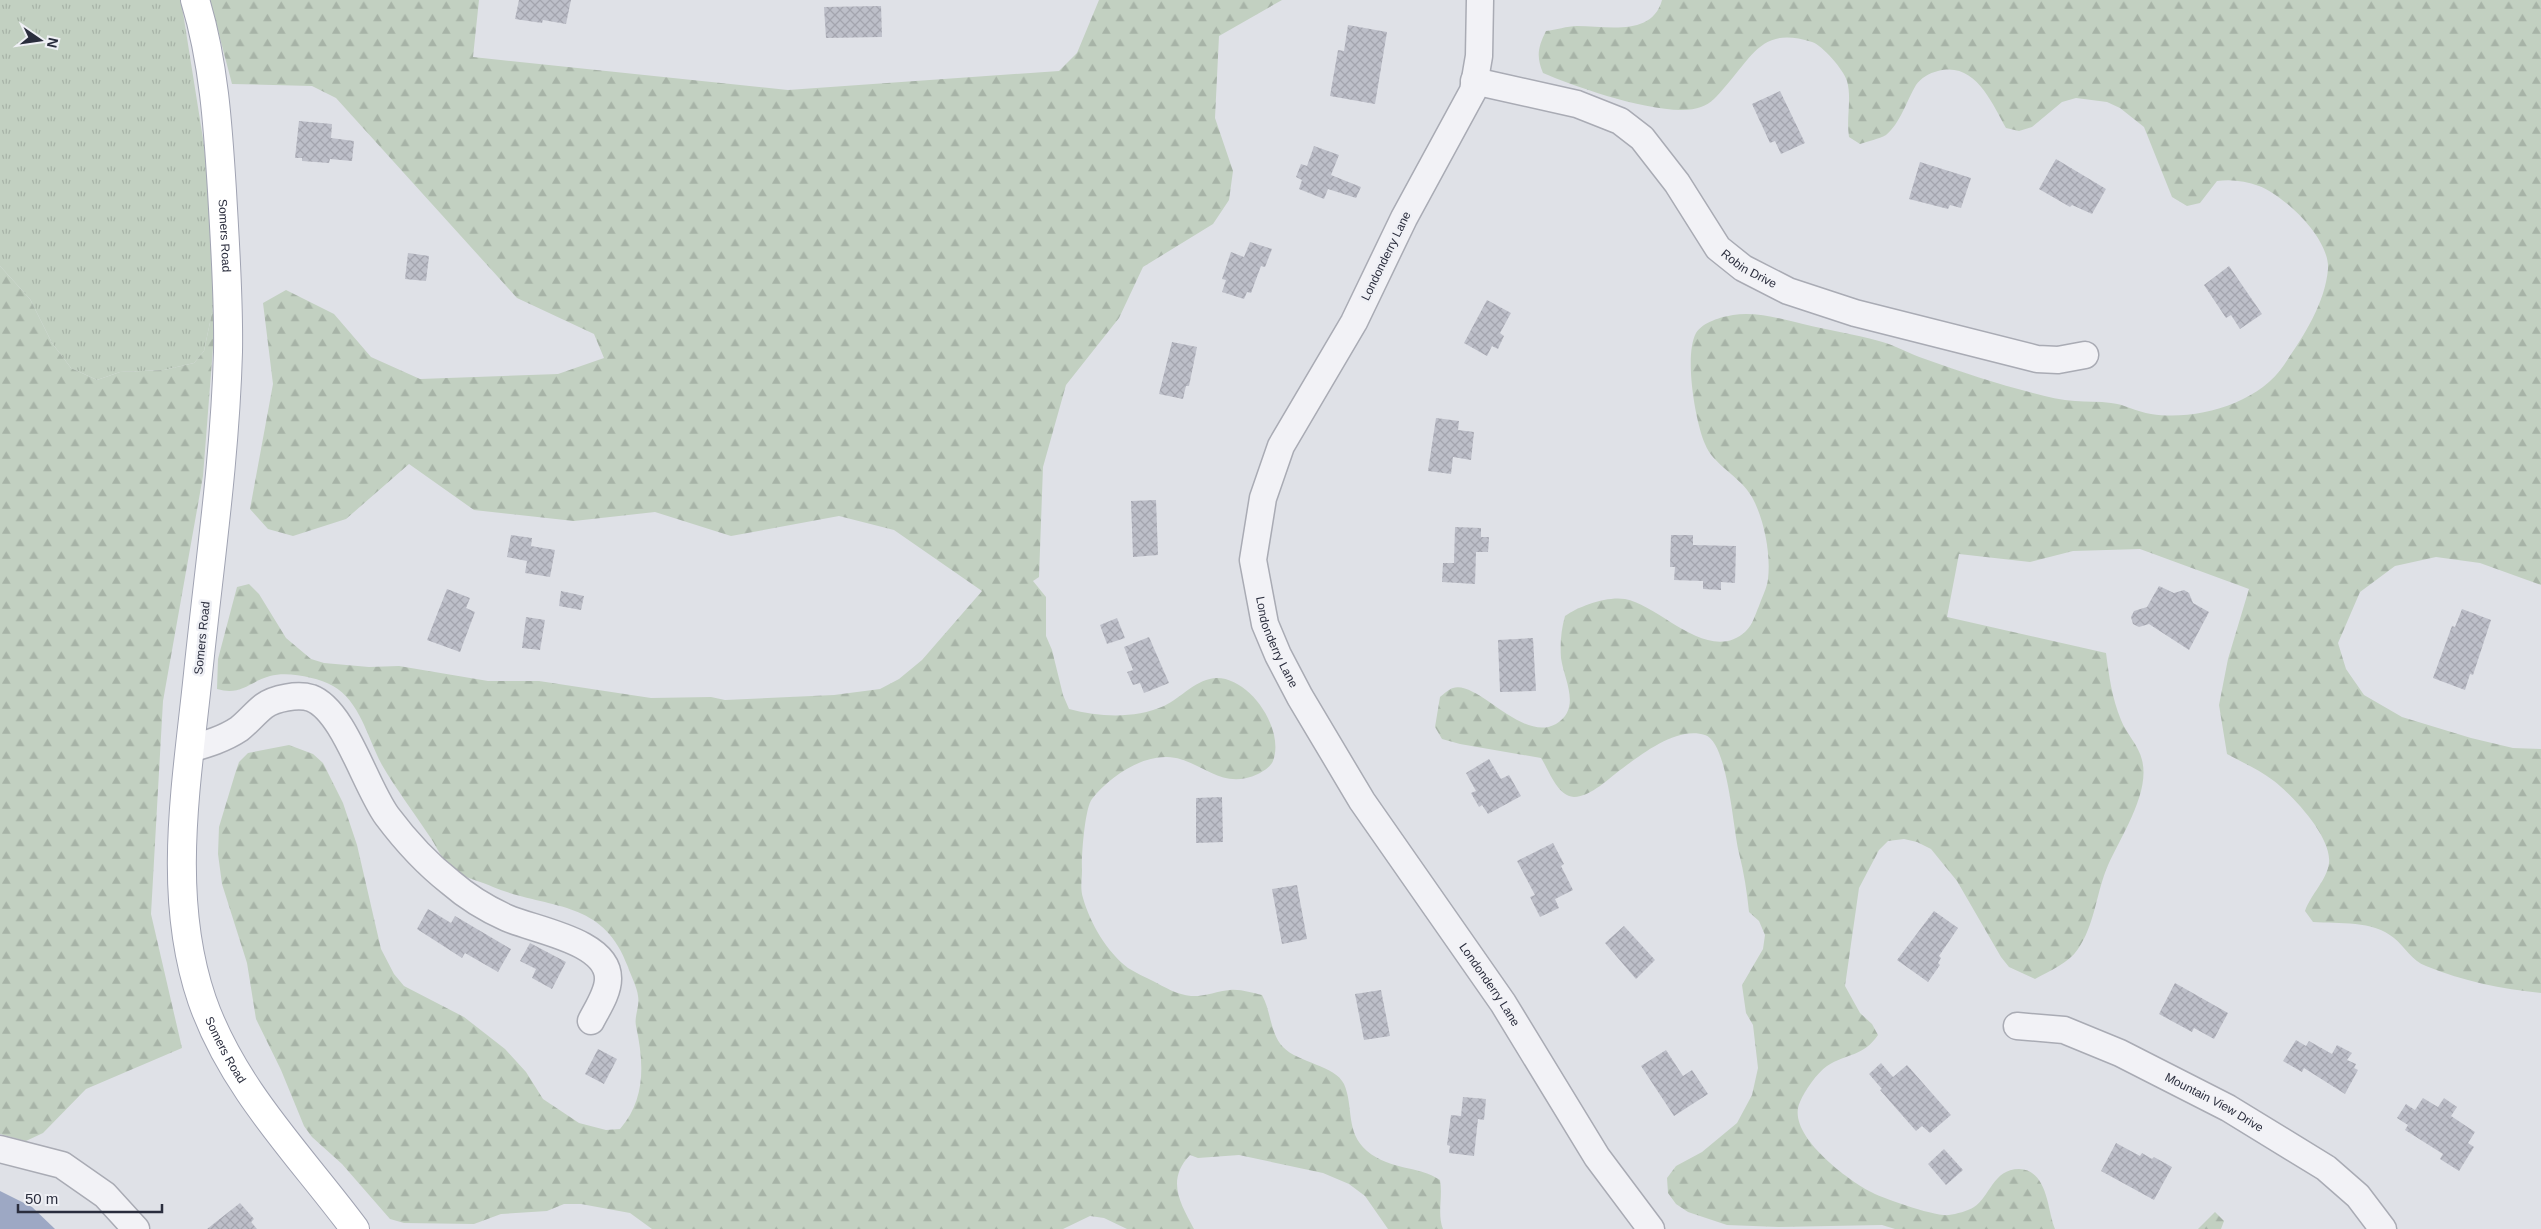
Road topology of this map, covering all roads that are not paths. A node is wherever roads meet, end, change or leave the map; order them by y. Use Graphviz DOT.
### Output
graph roads {
  1 [pos="195,0"];
  2 [pos="1480,0"];
  3 [pos="1474,81"];
  4 [pos="2085,355"];
  5 [pos="190,749"];
  6 [pos="591,1022"];
  7 [pos="2017,1026"];
  8 [pos="0,1149"];
  9 [pos="136,1229"];
  10 [pos="355,1229"];
  11 [pos="1651,1229"];
  12 [pos="2383,1229"];
  1 -- 5 [label="main road, Somers Road"];
  2 -- 3 [label="street, Londonderry Lane"];
  3 -- 4 [label="street, Robin Drive"];
  3 -- 11 [label="street, Londonderry Lane"];
  5 -- 6 [label="street"];
  5 -- 10 [label="main road, Somers Road"];
  7 -- 12 [label="street, Mountain View Drive"];
  8 -- 9 [label="street"];
}
